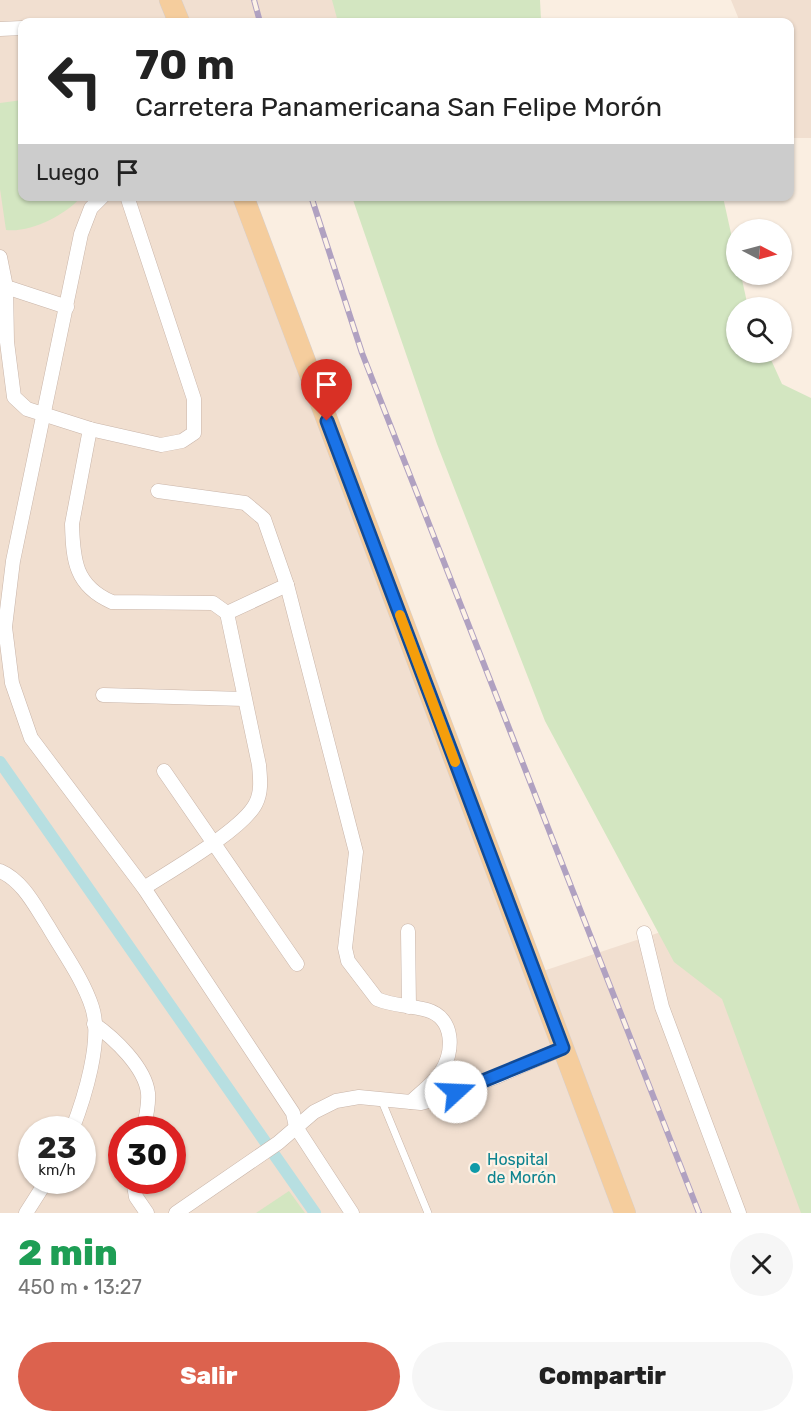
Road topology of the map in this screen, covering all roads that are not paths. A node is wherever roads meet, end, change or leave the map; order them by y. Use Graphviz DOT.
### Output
graph roads {
  1 [pos="170,0"];
  2 [pos="177,18"];
  3 [pos="0,28"];
  4 [pos="18,28"];
  5 [pos="98,201"];
  6 [pos="129,201"];
  7 [pos="245,201"];
  8 [pos="0,257"];
  9 [pos="6,287"];
  10 [pos="66,307"];
  11 [pos="43,415"];
  12 [pos="90,429"];
  13 [pos="158,491"];
  14 [pos="287,585"];
  15 [pos="227,613"];
  16 [pos="103,695"];
  17 [pos="244,699"];
  18 [pos="164,771"];
  19 [pos="212,844"];
  20 [pos="0,871"];
  21 [pos="144,888"];
  22 [pos="408,931"];
  23 [pos="644,933"];
  24 [pos="297,964"];
  25 [pos="409,1007"];
  26 [pos="94,1024"];
  27 [pos="563,1048"];
  28 [pos="381,1099"];
  29 [pos="411,1102"];
  30 [pos="77,1116"];
  31 [pos="145,1116"];
  32 [pos="296,1127"];
  33 [pos="38,1194"];
  34 [pos="135,1194"];
  35 [pos="26,1213"];
  36 [pos="147,1213"];
  37 [pos="176,1213"];
  38 [pos="352,1213"];
  39 [pos="428,1213"];
  40 [pos="625,1213"];
  41 [pos="739,1213"];
  1 -- 2 [label="main road"];
  3 -- 4 [label="street"];
  5 -- 10 [label="street"];
  6 -- 12 [label="street"];
  7 -- 27 [label="main road"];
  8 -- 9 [label="street"];
  9 -- 10 [label="street"];
  9 -- 11 [label="street"];
  10 -- 11 [label="street"];
  11 -- 12 [label="street"];
  11 -- 21 [label="street"];
  12 -- 15 [label="street"];
  13 -- 14 [label="street"];
  14 -- 15 [label="street"];
  14 -- 25 [label="street"];
  15 -- 17 [label="street"];
  16 -- 17 [label="street"];
  17 -- 19 [label="street"];
  18 -- 19 [label="street"];
  19 -- 21 [label="street"];
  19 -- 24 [label="street"];
  20 -- 26 [label="street"];
  21 -- 32 [label="street"];
  22 -- 25 [label="street"];
  23 -- 41 [label="street"];
  25 -- 29 [label="street"];
  26 -- 30 [label="street"];
  26 -- 31 [label="street"];
  27 -- 29 [label="street"];
  27 -- 40 [label="main road"];
  28 -- 29 [label="street"];
  28 -- 32 [label="street"];
  28 -- 39 [label="lane"];
  32 -- 37 [label="street"];
  32 -- 38 [label="street"];
  33 -- 35 [label="street"];
  34 -- 36 [label="street"];
}
